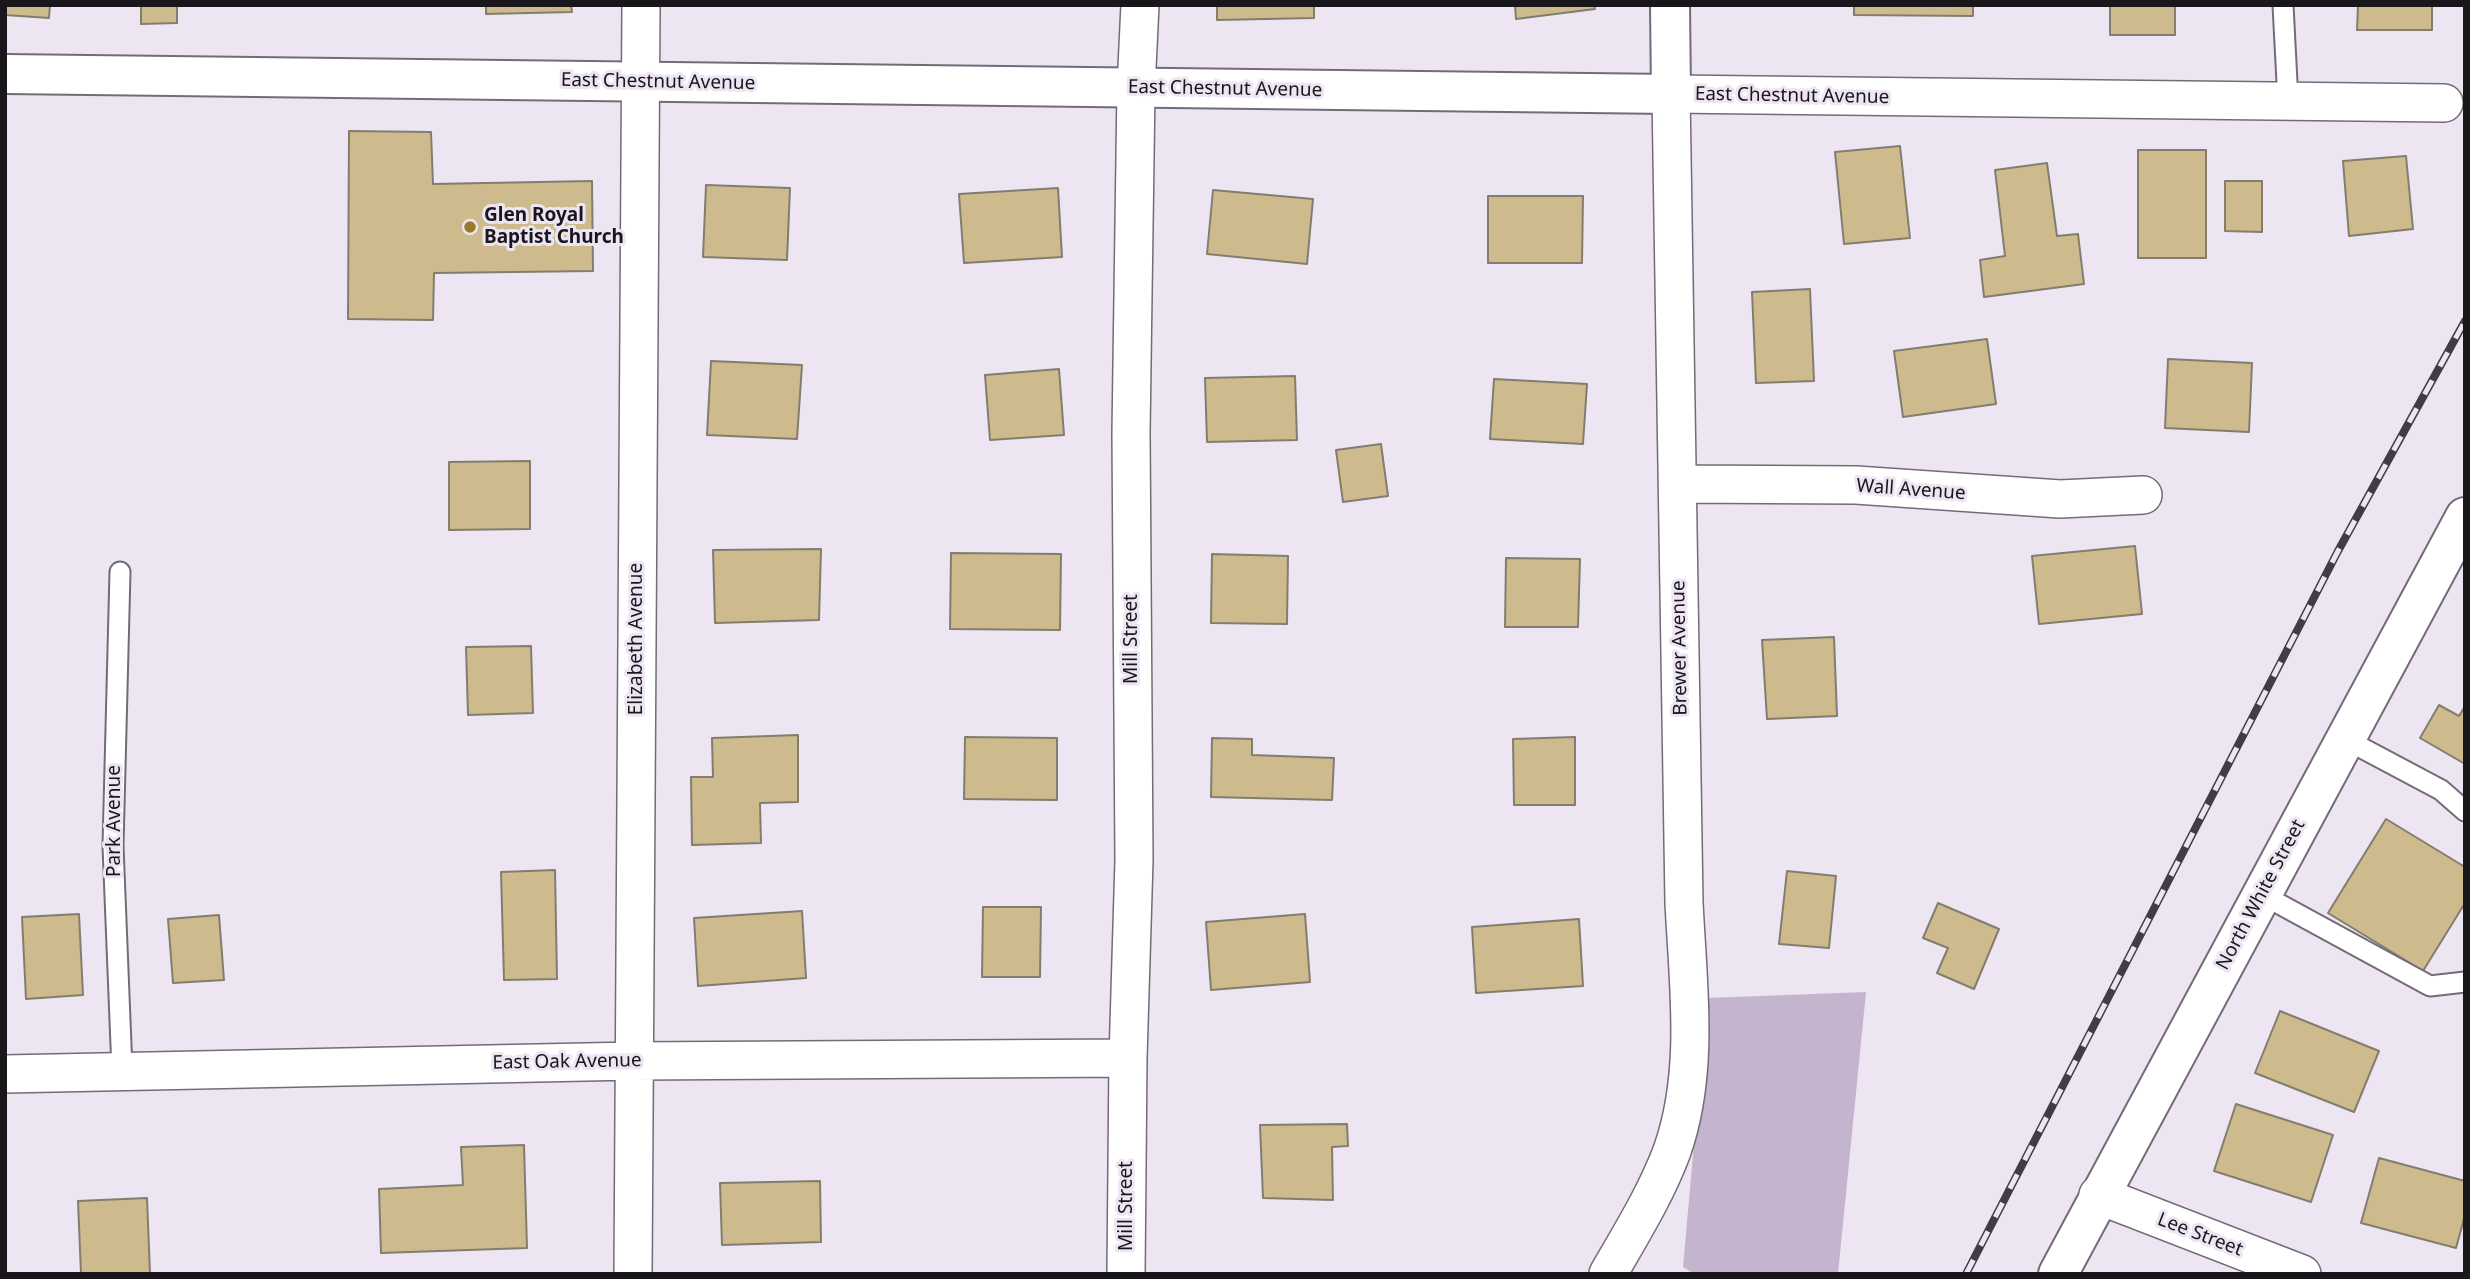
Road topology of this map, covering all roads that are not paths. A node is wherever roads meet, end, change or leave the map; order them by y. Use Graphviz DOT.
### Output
graph roads {
  1 [pos="641,5"];
  2 [pos="1140,5"];
  3 [pos="1670,5"];
  4 [pos="2283,5"];
  5 [pos="5,74"];
  6 [pos="641,81"];
  7 [pos="1136,88"];
  8 [pos="1671,94"];
  9 [pos="2454,100"];
  10 [pos="2288,102"];
  11 [pos="1678,484"];
  12 [pos="2143,495"];
  13 [pos="2465,517"];
  14 [pos="120,572"];
  15 [pos="2345,739"];
  16 [pos="2465,811"];
  17 [pos="2261,894"];
  18 [pos="2465,982"];
  19 [pos="1128,1058"];
  20 [pos="634,1061"];
  21 [pos="122,1070"];
  22 [pos="5,1074"];
  23 [pos="2098,1195"];
  24 [pos="633,1274"];
  25 [pos="1126,1274"];
  26 [pos="1608,1274"];
  27 [pos="2057,1274"];
  28 [pos="2302,1274"];
  1 -- 6 [label="street, Elizabeth Avenue"];
  2 -- 7 [label="street, Mill Street"];
  3 -- 8 [label="street, Brewer Avenue"];
  4 -- 10 [label="lane"];
  5 -- 6 [label="street, East Chestnut Avenue"];
  6 -- 7 [label="street, East Chestnut Avenue"];
  6 -- 20 [label="street, Elizabeth Avenue"];
  7 -- 8 [label="street, East Chestnut Avenue"];
  7 -- 19 [label="street, Mill Street"];
  8 -- 10 [label="street, East Chestnut Avenue"];
  8 -- 11 [label="street, Brewer Avenue"];
  9 -- 10 [label="street, East Chestnut Avenue"];
  11 -- 12 [label="street, Wall Avenue"];
  11 -- 26 [label="street, Brewer Avenue"];
  13 -- 15 [label="street, North White Street"];
  14 -- 21 [label="lane, Park Avenue"];
  15 -- 16 [label="lane"];
  15 -- 17 [label="street, North White Street"];
  17 -- 18 [label="lane"];
  17 -- 23 [label="street, North White Street"];
  19 -- 20 [label="street, East Oak Avenue"];
  19 -- 25 [label="street, Mill Street"];
  20 -- 21 [label="street, East Oak Avenue"];
  20 -- 24 [label="street, Elizabeth Avenue"];
  21 -- 22 [label="street, East Oak Avenue"];
  23 -- 27 [label="street, North White Street"];
  23 -- 28 [label="street, Lee Street"];
}
